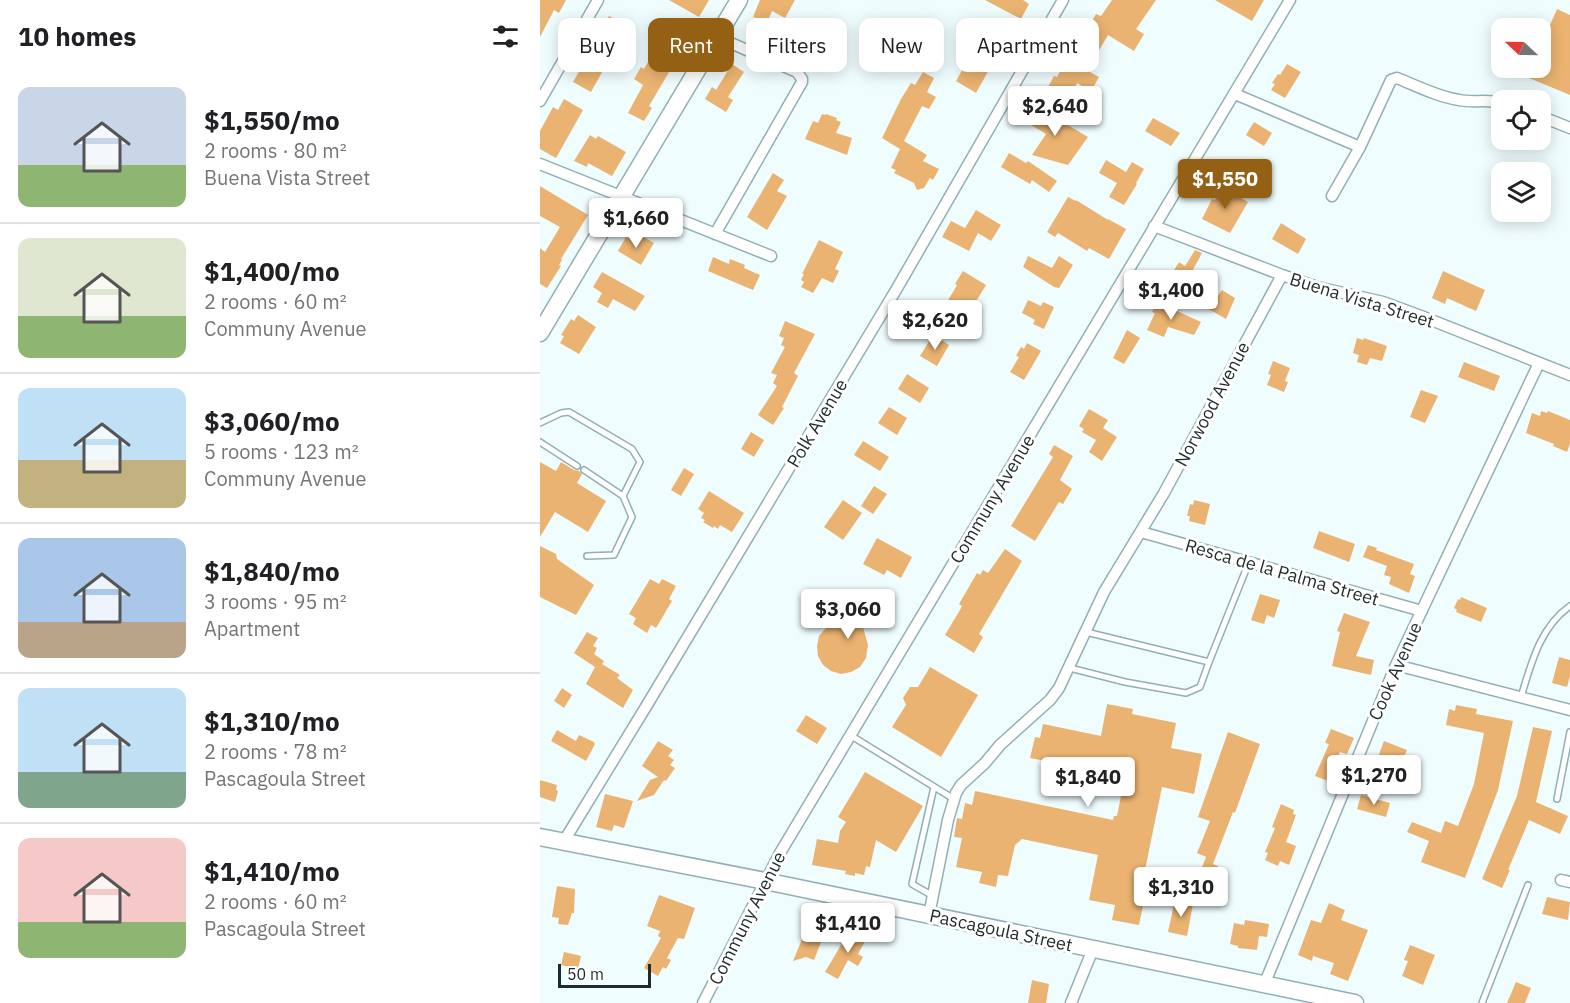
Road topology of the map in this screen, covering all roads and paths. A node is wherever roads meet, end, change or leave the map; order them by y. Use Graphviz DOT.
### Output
graph roads {
  1 [pos="598,0"];
  2 [pos="739,0"];
  3 [pos="1063,0"];
  4 [pos="1290,0"];
  5 [pos="728,18"];
  6 [pos="734,44"];
  7 [pos="696,72"];
  8 [pos="1235,94"];
  9 [pos="540,101"];
  10 [pos="1491,102"];
  11 [pos="1551,120"];
  12 [pos="1570,128"];
  13 [pos="1360,147"];
  14 [pos="540,164"];
  15 [pos="622,196"];
  16 [pos="1332,196"];
  17 [pos="1154,226"];
  18 [pos="715,234"];
  19 [pos="771,256"];
  20 [pos="1282,275"];
  21 [pos="540,333"];
  22 [pos="1539,363"];
  23 [pos="1570,375"];
  24 [pos="540,423"];
  25 [pos="540,442"];
  26 [pos="577,466"];
  27 [pos="584,470"];
  28 [pos="624,496"];
  29 [pos="1141,532"];
  30 [pos="587,556"];
  31 [pos="1249,562"];
  32 [pos="1570,606"];
  33 [pos="1422,610"];
  34 [pos="1086,632"];
  35 [pos="1209,662"];
  36 [pos="1396,665"];
  37 [pos="1070,668"];
  38 [pos="1521,697"];
  39 [pos="1570,710"];
  40 [pos="1570,732"];
  41 [pos="850,735"];
  42 [pos="934,787"];
  43 [pos="954,799"];
  44 [pos="1557,799"];
  45 [pos="540,837"];
  46 [pos="564,841"];
  47 [pos="765,881"];
  48 [pos="1528,885"];
  49 [pos="933,896"];
  50 [pos="929,915"];
  51 [pos="1093,949"];
  52 [pos="1264,984"];
  53 [pos="703,1003"];
  54 [pos="1071,1003"];
  55 [pos="1355,1003"];
  56 [pos="1482,1003"];
  1 -- 9 [label="street"];
  2 -- 5 [label="street"];
  3 -- 46 [label="street, Polk Avenue"];
  4 -- 8 [label="street, Communy Avenue"];
  6 -- 18 [label="street"];
  7 -- 15 [label="street"];
  8 -- 13 [label="street"];
  8 -- 17 [label="street, Communy Avenue"];
  10 -- 13 [label="street"];
  11 -- 12 [label="street"];
  13 -- 16 [label="street"];
  14 -- 15 [label="street"];
  15 -- 18 [label="street"];
  15 -- 21 [label="street"];
  17 -- 20 [label="street, Buena Vista Street"];
  17 -- 41 [label="street, Communy Avenue"];
  18 -- 19 [label="street"];
  20 -- 22 [label="street, Buena Vista Street"];
  20 -- 29 [label="street, Norwood Avenue"];
  22 -- 23 [label="street, Buena Vista Street"];
  22 -- 33 [label="street, Cook Avenue"];
  24 -- 28 [label="lane"];
  25 -- 26 [label="lane"];
  27 -- 28 [label="lane"];
  28 -- 30 [label="lane"];
  29 -- 31 [label="street, Resca de la Palma Street"];
  29 -- 34 [label="street, Norwood Avenue"];
  31 -- 33 [label="street, Resca de la Palma Street"];
  31 -- 35 [label="lane"];
  32 -- 38 [label="lane"];
  33 -- 36 [label="street, Cook Avenue"];
  34 -- 35 [label="lane"];
  34 -- 37 [label="street, Norwood Avenue"];
  35 -- 37 [label="lane"];
  36 -- 38 [label="street"];
  36 -- 52 [label="street, Cook Avenue"];
  37 -- 43 [label="street, Norwood Avenue"];
  38 -- 39 [label="street"];
  40 -- 44 [label="lane"];
  41 -- 42 [label="lane"];
  41 -- 47 [label="street, Communy Avenue"];
  42 -- 43 [label="lane"];
  42 -- 49 [label="lane"];
  43 -- 49 [label="street"];
  45 -- 46 [label="street, Pascagoula Street"];
  46 -- 47 [label="street, Pascagoula Street"];
  47 -- 50 [label="street, Pascagoula Street"];
  47 -- 53 [label="street, Communy Avenue"];
  48 -- 56 [label="lane"];
  49 -- 50 [label="street"];
  50 -- 51 [label="street, Pascagoula Street"];
  51 -- 52 [label="street, Pascagoula Street"];
  51 -- 54 [label="street"];
  52 -- 55 [label="street, Pascagoula Street"];
}
